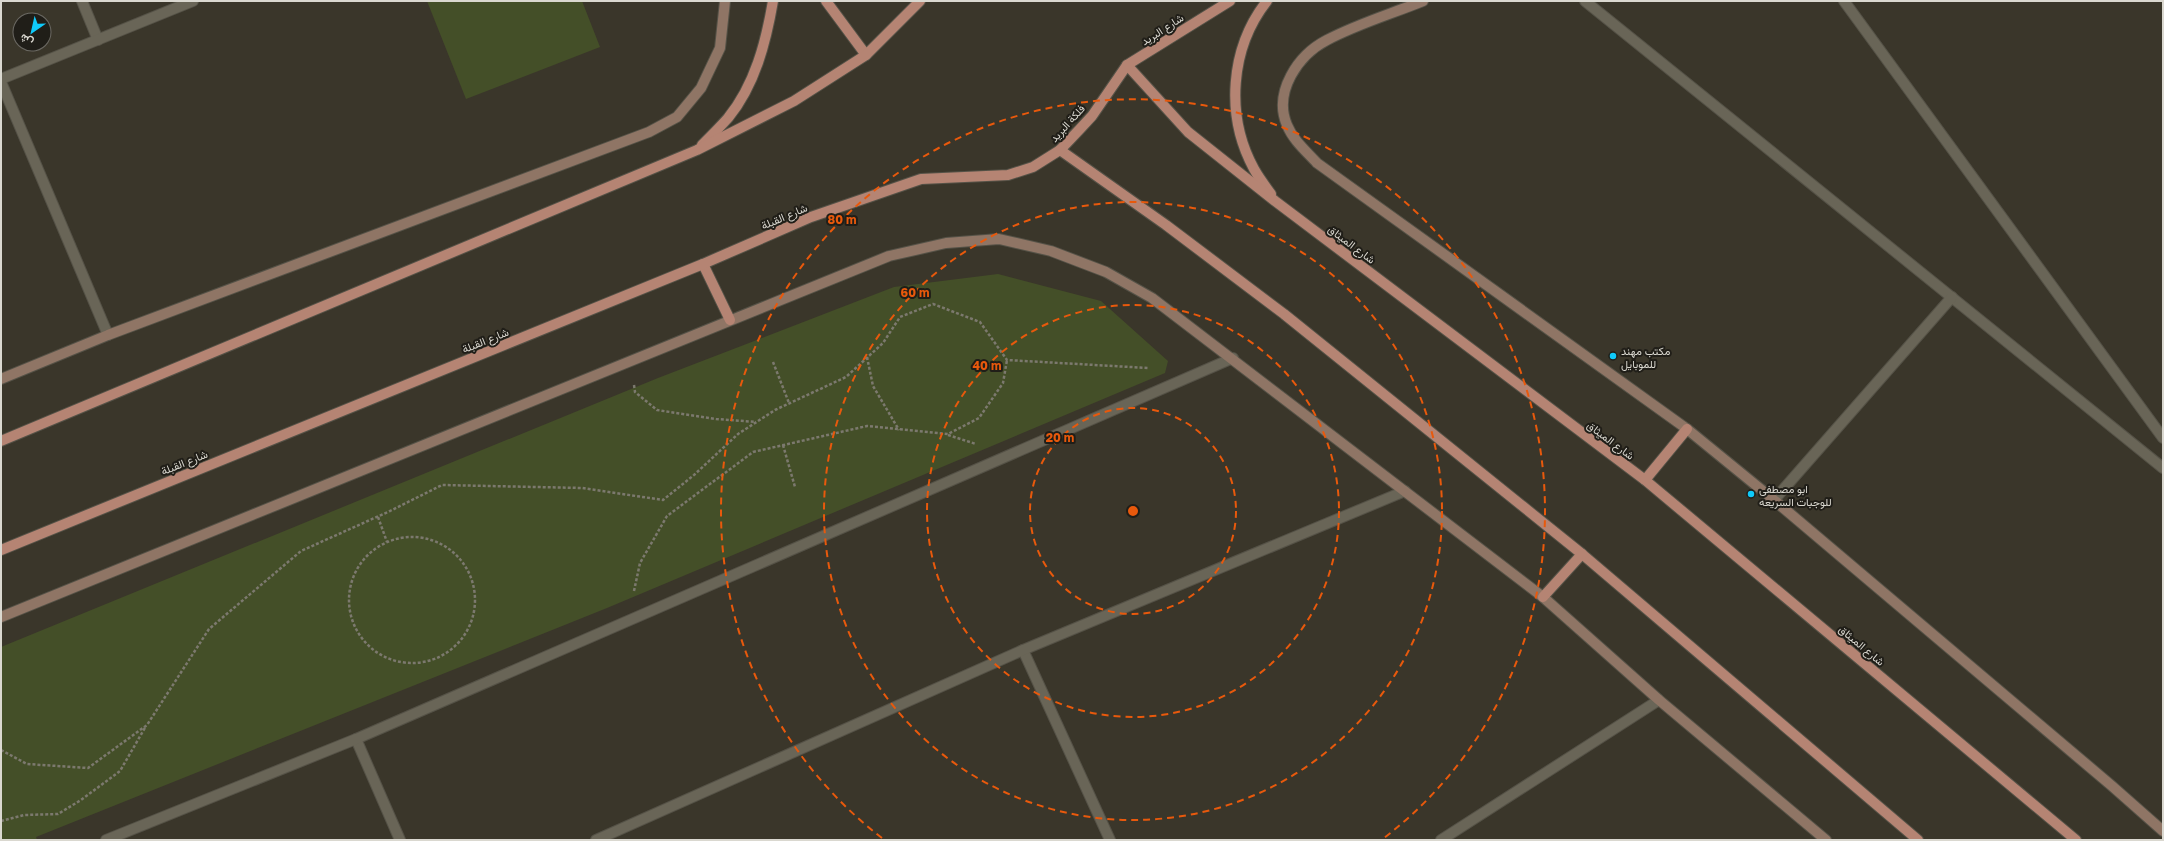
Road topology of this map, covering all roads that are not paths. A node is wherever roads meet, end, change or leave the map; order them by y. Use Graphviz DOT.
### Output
graph roads {
  1 [pos="82,1"];
  2 [pos="193,1"];
  3 [pos="725,1"];
  4 [pos="773,1"];
  5 [pos="826,1"];
  6 [pos="920,1"];
  7 [pos="1230,1"];
  8 [pos="1267,1"];
  9 [pos="1423,1"];
  10 [pos="1585,1"];
  11 [pos="1844,1"];
  12 [pos="98,40"];
  13 [pos="866,55"];
  14 [pos="1127,65"];
  15 [pos="1,78"];
  16 [pos="1,82"];
  17 [pos="697,150"];
  18 [pos="1060,150"];
  19 [pos="983,177"];
  20 [pos="1275,201"];
  21 [pos="703,264"];
  22 [pos="1952,297"];
  23 [pos="730,320"];
  24 [pos="108,335"];
  25 [pos="1233,358"];
  26 [pos="1,379"];
  27 [pos="1687,429"];
  28 [pos="2163,438"];
  29 [pos="1,441"];
  30 [pos="2163,468"];
  31 [pos="1645,480"];
  32 [pos="1405,491"];
  33 [pos="1774,500"];
  34 [pos="1,550"];
  35 [pos="1582,554"];
  36 [pos="1543,597"];
  37 [pos="1,616"];
  38 [pos="1023,650"];
  39 [pos="1659,700"];
  40 [pos="356,739"];
  41 [pos="2163,832"];
  42 [pos="106,840"];
  43 [pos="400,840"];
  44 [pos="596,840"];
  45 [pos="1110,840"];
  46 [pos="1442,840"];
  47 [pos="1826,840"];
  48 [pos="1918,840"];
  49 [pos="2076,840"];
  1 -- 12 [label="street"];
  2 -- 12 [label="street"];
  3 -- 24 [label="street"];
  4 -- 17 [label="main road"];
  5 -- 13 [label="main road"];
  6 -- 13 [label="main road"];
  7 -- 14 [label="main road, شارع البريد"];
  8 -- 20 [label="main road"];
  9 -- 27 [label="street"];
  10 -- 22 [label="street"];
  11 -- 28 [label="street"];
  12 -- 15 [label="street"];
  13 -- 17 [label="main road"];
  14 -- 18 [label="main road, فلكة البريد"];
  14 -- 20 [label="main road, شارع الميثاق"];
  16 -- 24 [label="street"];
  17 -- 29 [label="main road"];
  18 -- 19 [label="main road, فلكة البريد"];
  18 -- 35 [label="main road"];
  19 -- 21 [label="main road, شارع القبلة"];
  20 -- 31 [label="main road, شارع الميثاق"];
  21 -- 23 [label="main road"];
  21 -- 34 [label="main road, شارع القبلة"];
  22 -- 30 [label="street"];
  22 -- 33 [label="street"];
  23 -- 25 [label="street"];
  23 -- 37 [label="street"];
  24 -- 26 [label="street"];
  25 -- 32 [label="street"];
  25 -- 40 [label="street"];
  27 -- 31 [label="main road"];
  27 -- 33 [label="street"];
  31 -- 49 [label="main road, شارع الميثاق"];
  32 -- 36 [label="street"];
  32 -- 38 [label="street"];
  33 -- 41 [label="street"];
  35 -- 36 [label="main road"];
  35 -- 48 [label="main road"];
  36 -- 39 [label="street"];
  38 -- 44 [label="street"];
  38 -- 45 [label="street"];
  39 -- 46 [label="street"];
  39 -- 47 [label="street"];
  40 -- 42 [label="street"];
  40 -- 43 [label="street"];
}
